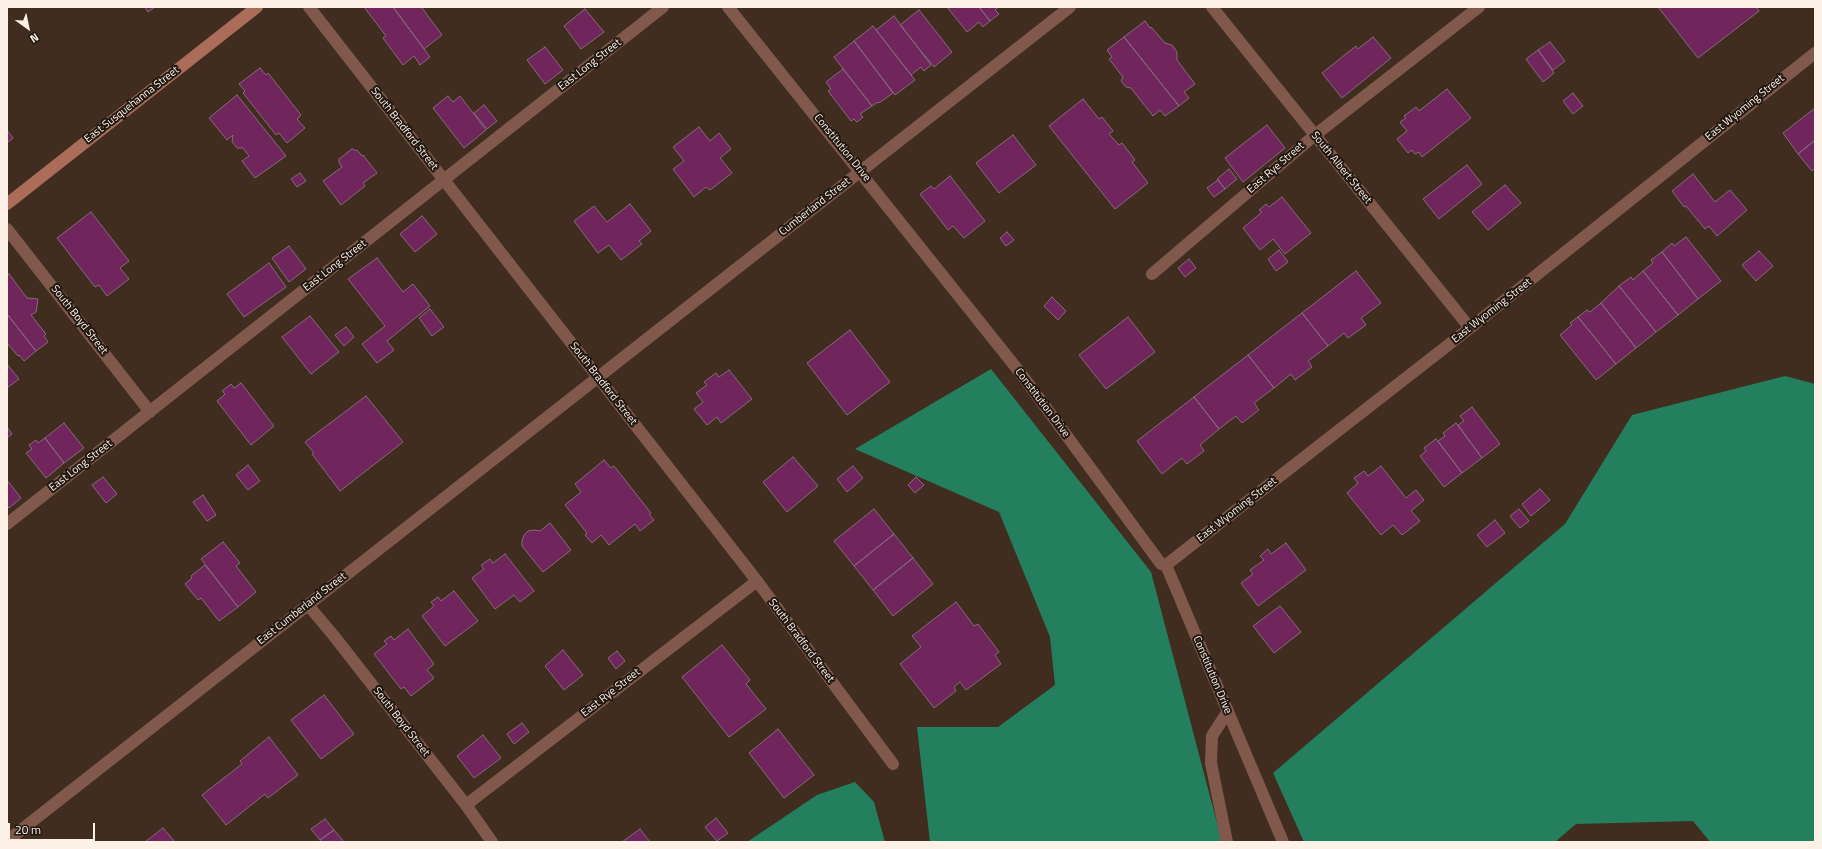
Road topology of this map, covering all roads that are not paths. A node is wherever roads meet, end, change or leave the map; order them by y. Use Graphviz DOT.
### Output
graph roads {
  1 [pos="257,7"];
  2 [pos="309,7"];
  3 [pos="663,7"];
  4 [pos="728,7"];
  5 [pos="1070,7"];
  6 [pos="1212,7"];
  7 [pos="1479,7"];
  8 [pos="1815,52"];
  9 [pos="1315,135"];
  10 [pos="861,171"];
  11 [pos="444,180"];
  12 [pos="7,204"];
  13 [pos="7,229"];
  14 [pos="1152,274"];
  15 [pos="1470,328"];
  16 [pos="597,377"];
  17 [pos="150,412"];
  18 [pos="7,524"];
  19 [pos="1166,565"];
  20 [pos="757,581"];
  21 [pos="308,605"];
  22 [pos="1228,711"];
  23 [pos="893,764"];
  24 [pos="466,805"];
  25 [pos="9,839"];
  26 [pos="492,842"];
  27 [pos="1227,842"];
  28 [pos="1283,842"];
  1 -- 12 [label="main road, East Susquehanna Street"];
  2 -- 11 [label="street, South Bradford Street"];
  3 -- 11 [label="street, East Long Street"];
  4 -- 10 [label="street, Constitution Drive"];
  5 -- 10 [label="street, Cumberland Street"];
  6 -- 9 [label="street, South Albert Street"];
  7 -- 9 [label="street, East Rye Street"];
  8 -- 15 [label="street, East Wyoming Street"];
  9 -- 14 [label="street, East Rye Street"];
  9 -- 15 [label="street, South Albert Street"];
  10 -- 16 [label="street, Cumberland Street"];
  10 -- 19 [label="street, Constitution Drive"];
  11 -- 16 [label="street, South Bradford Street"];
  11 -- 17 [label="street, East Long Street"];
  13 -- 17 [label="street, South Boyd Street"];
  15 -- 19 [label="street, East Wyoming Street"];
  16 -- 20 [label="street, South Bradford Street"];
  16 -- 21 [label="street, East Cumberland Street"];
  17 -- 18 [label="street, East Long Street"];
  19 -- 22 [label="street, Constitution Drive"];
  20 -- 23 [label="street, South Bradford Street"];
  20 -- 24 [label="street, East Rye Street"];
  21 -- 24 [label="street, South Boyd Street"];
  21 -- 25 [label="street, East Cumberland Street"];
  22 -- 27 [label="street"];
  22 -- 28 [label="street, Constitution Drive"];
  24 -- 26 [label="street, South Boyd Street"];
}
